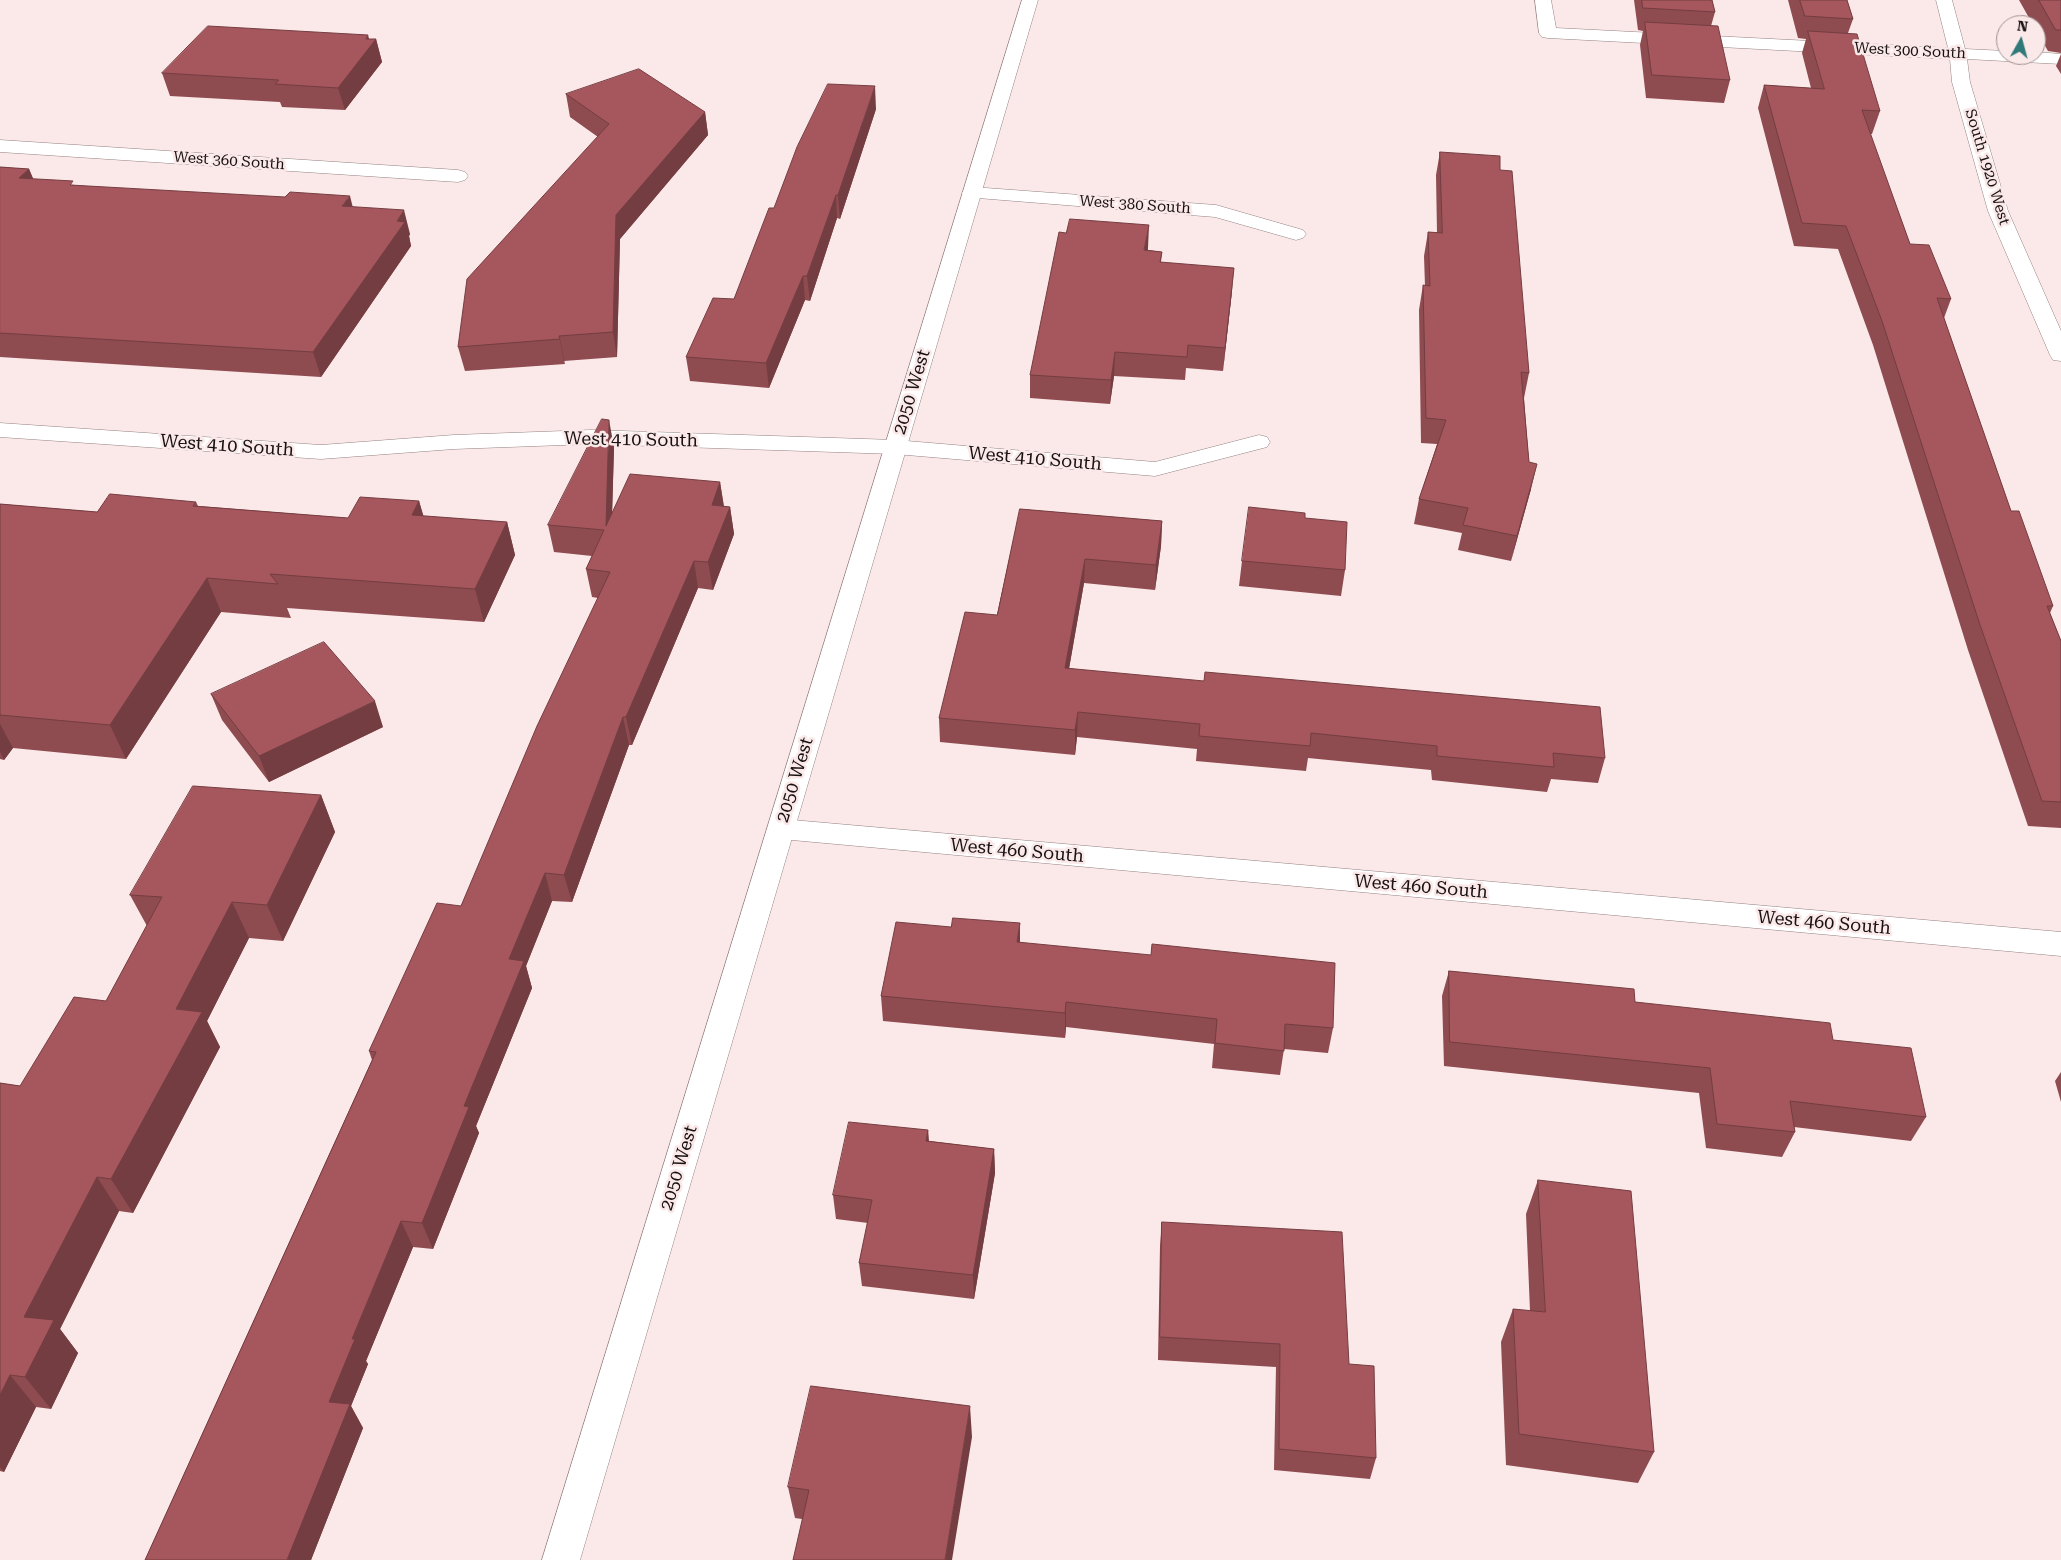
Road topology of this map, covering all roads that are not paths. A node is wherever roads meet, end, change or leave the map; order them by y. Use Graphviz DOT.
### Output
graph roads {
  1 [pos="1030,0"];
  2 [pos="1543,0"];
  3 [pos="1944,0"];
  4 [pos="1958,54"];
  5 [pos="2061,59"];
  6 [pos="0,146"];
  7 [pos="458,176"];
  8 [pos="972,193"];
  9 [pos="1296,234"];
  10 [pos="2061,355"];
  11 [pos="0,430"];
  12 [pos="1259,442"];
  13 [pos="895,447"];
  14 [pos="781,829"];
  15 [pos="2061,944"];
  16 [pos="561,1560"];
  1 -- 8 [label="street, 2050 West"];
  2 -- 4 [label="street, West 300 South"];
  3 -- 4 [label="street, South 1920 West"];
  4 -- 5 [label="street, West 300 South"];
  4 -- 10 [label="street, South 1920 West"];
  6 -- 7 [label="street, West 360 South"];
  8 -- 9 [label="street, West 380 South"];
  8 -- 13 [label="street, 2050 West"];
  11 -- 13 [label="street, West 410 South"];
  12 -- 13 [label="street, West 410 South"];
  13 -- 14 [label="street, 2050 West"];
  14 -- 15 [label="street, West 460 South"];
  14 -- 16 [label="street, 2050 West"];
}
